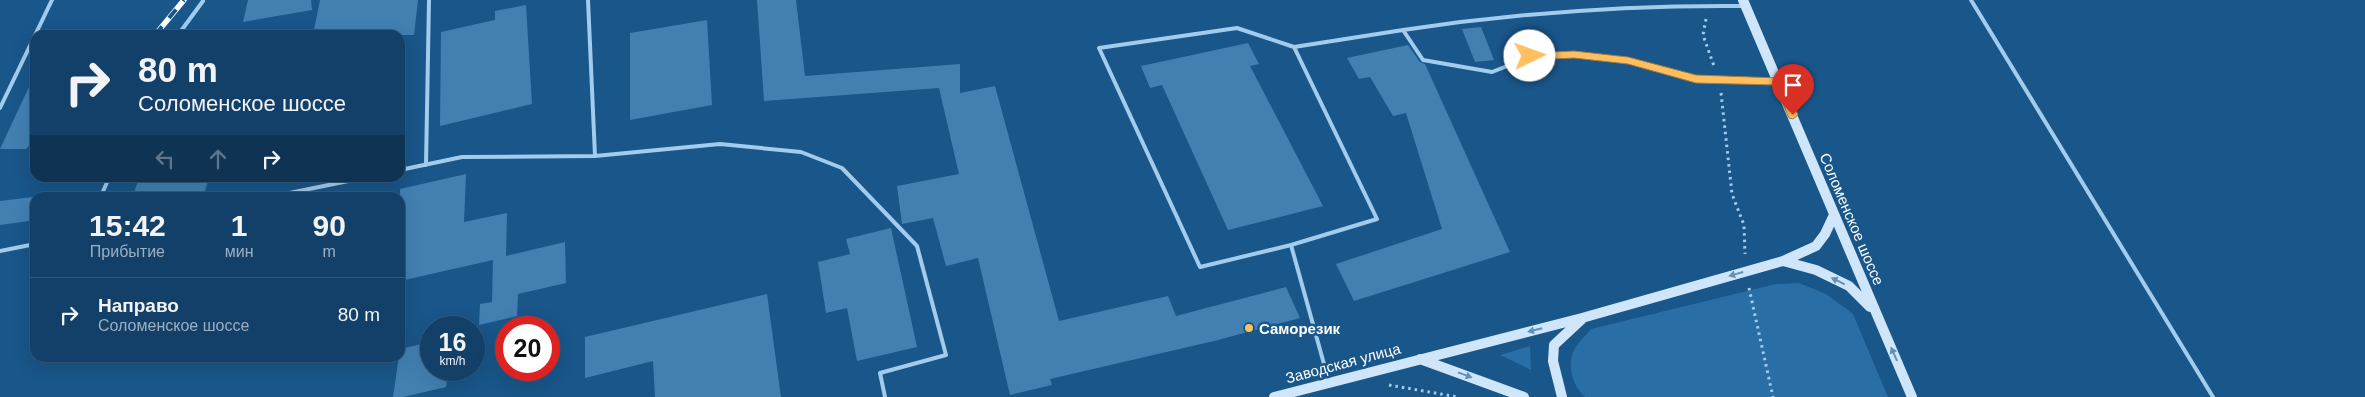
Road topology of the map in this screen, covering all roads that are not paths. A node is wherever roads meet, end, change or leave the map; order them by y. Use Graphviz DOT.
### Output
graph roads {
  1 [pos="52,0"];
  2 [pos="428,0"];
  3 [pos="588,0"];
  4 [pos="1971,0"];
  5 [pos="203,1"];
  6 [pos="1744,3"];
  7 [pos="38,30"];
  8 [pos="182,30"];
  9 [pos="1403,30"];
  10 [pos="30,46"];
  11 [pos="1294,47"];
  12 [pos="1779,82"];
  13 [pos="0,108"];
  14 [pos="595,156"];
  15 [pos="426,165"];
  16 [pos="405,169"];
  17 [pos="343,182"];
  18 [pos="294,192"];
  19 [pos="1834,215"];
  20 [pos="30,245"];
  21 [pos="1291,245"];
  22 [pos="0,251"];
  23 [pos="1782,261"];
  24 [pos="1875,312"];
  25 [pos="1582,318"];
  26 [pos="1419,359"];
  27 [pos="1329,382"];
  28 [pos="885,397"];
  29 [pos="1274,397"];
  30 [pos="1524,397"];
  31 [pos="1562,397"];
  32 [pos="1912,397"];
  33 [pos="2213,397"];
  1 -- 7 [label="lane"];
  2 -- 15 [label="lane"];
  3 -- 14 [label="lane"];
  4 -- 33 [label="lane"];
  5 -- 8 [label="lane"];
  6 -- 9 [label="lane"];
  6 -- 12 [label="main road, Соломенское шоссе"];
  9 -- 11 [label="lane"];
  9 -- 12 [label="lane"];
  10 -- 13 [label="lane"];
  11 -- 21 [label="lane"];
  11 -- 21 [label="lane"];
  12 -- 19 [label="main road, Соломенское шоссе"];
  14 -- 15 [label="lane"];
  14 -- 28 [label="lane"];
  15 -- 16 [label="lane"];
  17 -- 18 [label="lane"];
  19 -- 23 [label="main road, Заводская улица"];
  19 -- 24 [label="main road, Соломенское шоссе"];
  20 -- 22 [label="lane"];
  21 -- 27 [label="lane"];
  24 -- 23 [label="main road, one-way"];
  23 -- 25 [label="main road, Заводская улица, one-way"];
  32 -- 24 [label="main road, Соломенское шоссе, one-way"];
  25 -- 26 [label="main road, Заводская улица, one-way"];
  25 -- 31 [label="main road"];
  26 -- 27 [label="main road, Заводская улица"];
  26 -- 30 [label="main road, one-way"];
  27 -- 29 [label="main road, Заводская улица"];
}
